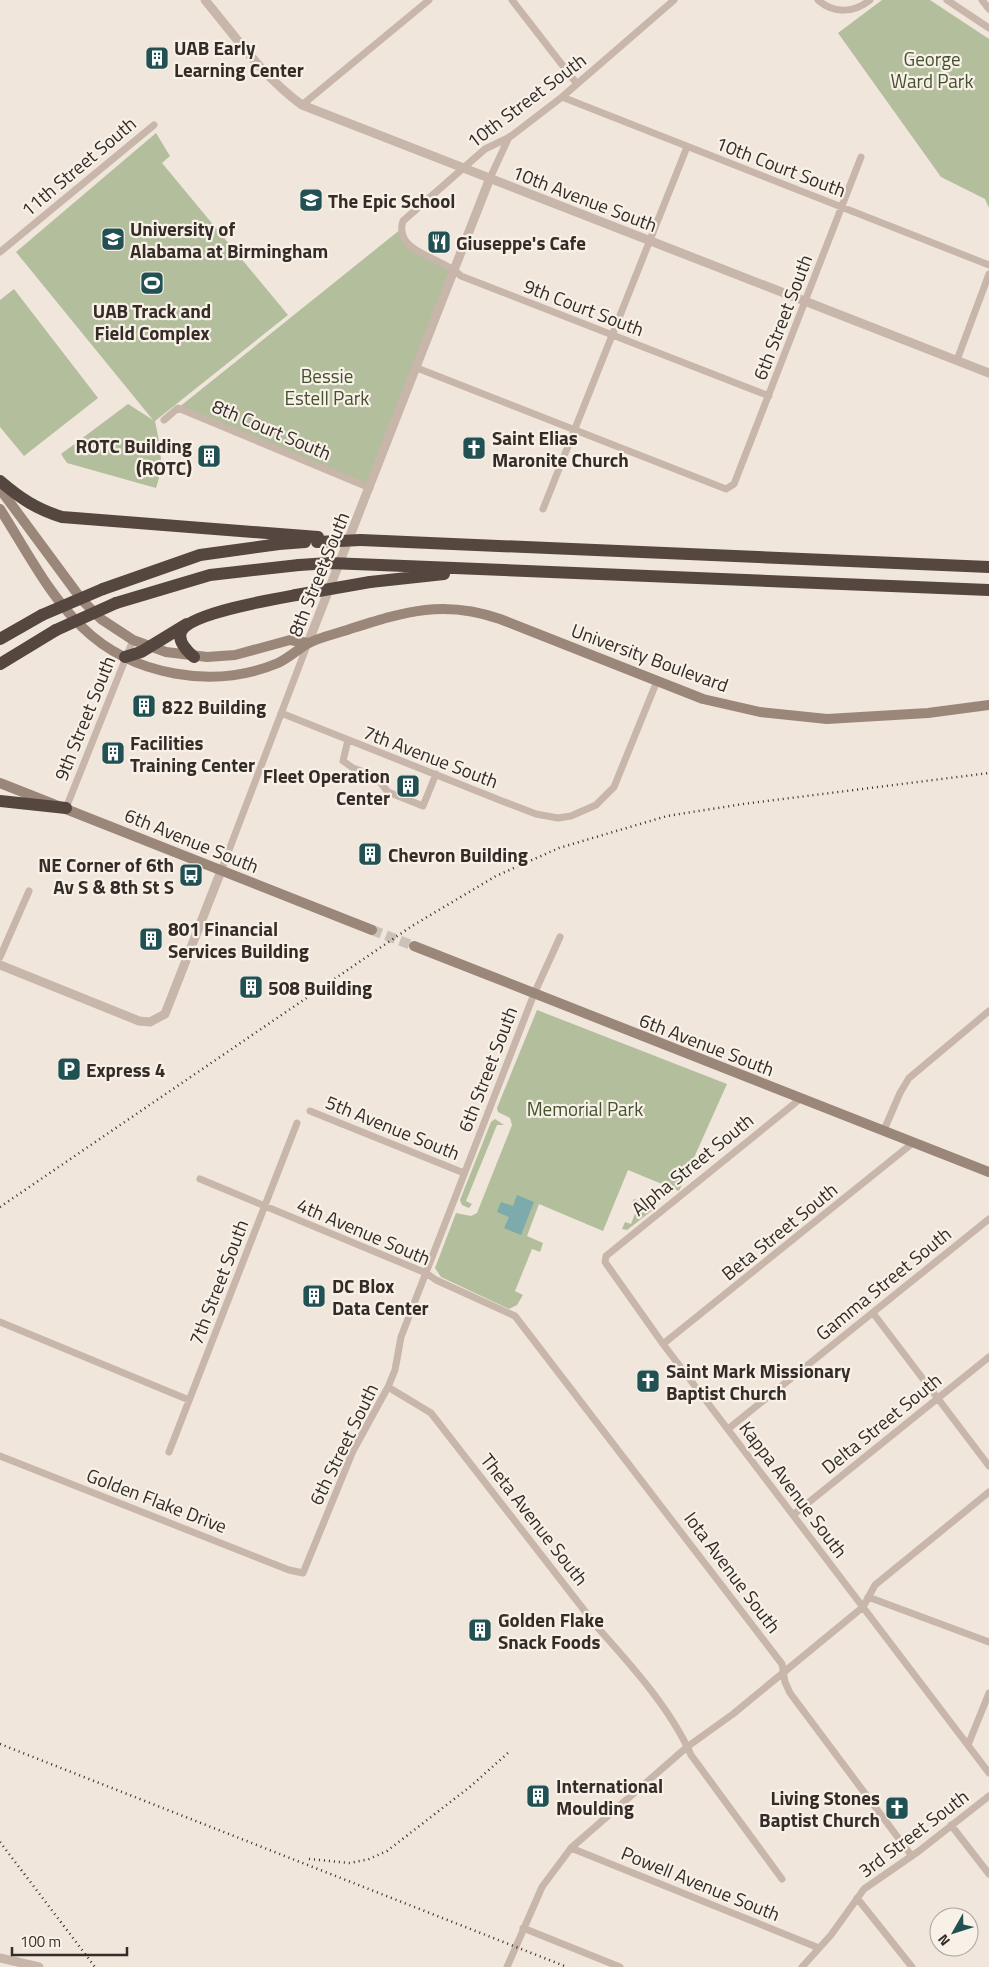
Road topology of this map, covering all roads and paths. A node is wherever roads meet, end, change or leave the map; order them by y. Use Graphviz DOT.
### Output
graph roads {
  1 [pos="205,0"];
  2 [pos="429,0"];
  3 [pos="512,0"];
  4 [pos="674,0"];
  5 [pos="818,0"];
  6 [pos="870,0"];
  7 [pos="947,0"];
  8 [pos="982,0"];
  9 [pos="989,9"];
  10 [pos="989,28"];
  11 [pos="577,84"];
  12 [pos="562,96"];
  13 [pos="302,104"];
  14 [pos="154,125"];
  15 [pos="510,137"];
  16 [pos="687,146"];
  17 [pos="861,157"];
  18 [pos="463,169"];
  19 [pos="490,178"];
  20 [pos="842,207"];
  21 [pos="401,229"];
  22 [pos="649,240"];
  23 [pos="0,252"];
  24 [pos="989,265"];
  25 [pos="456,269"];
  26 [pos="989,274"];
  27 [pos="805,301"];
  28 [pos="612,335"];
  29 [pos="957,360"];
  30 [pos="417,368"];
  31 [pos="989,373"];
  32 [pos="769,396"];
  33 [pos="164,420"];
  34 [pos="574,430"];
  35 [pos="0,481"];
  36 [pos="370,488"];
  37 [pos="0,490"];
  38 [pos="0,509"];
  39 [pos="544,509"];
  40 [pos="318,539"];
  41 [pos="989,567"];
  42 [pos="514,570"];
  43 [pos="989,590"];
  44 [pos="191,623"];
  45 [pos="0,639"];
  46 [pos="133,640"];
  47 [pos="308,643"];
  48 [pos="149,647"];
  49 [pos="194,656"];
  50 [pos="125,657"];
  51 [pos="0,664"];
  52 [pos="657,681"];
  53 [pos="989,705"];
  54 [pos="281,713"];
  55 [pos="348,740"];
  56 [pos="436,774"];
  57 [pos="0,783"];
  58 [pos="0,801"];
  59 [pos="66,808"];
  60 [pos="221,871"];
  61 [pos="28,891"];
  62 [pos="372,930"];
  63 [pos="560,937"];
  64 [pos="414,946"];
  65 [pos="0,957"];
  66 [pos="0,966"];
  67 [pos="534,994"];
  68 [pos="989,1012"];
  69 [pos="800,1099"];
  70 [pos="310,1111"];
  71 [pos="297,1123"];
  72 [pos="884,1130"];
  73 [pos="914,1142"];
  74 [pos="989,1172"];
  75 [pos="464,1173"];
  76 [pos="200,1179"];
  77 [pos="265,1207"];
  78 [pos="989,1219"];
  79 [pos="606,1256"];
  80 [pos="426,1273"];
  81 [pos="873,1312"];
  82 [pos="515,1316"];
  83 [pos="0,1322"];
  84 [pos="663,1344"];
  85 [pos="989,1357"];
  86 [pos="388,1387"];
  87 [pos="938,1398"];
  88 [pos="189,1400"];
  89 [pos="728,1429"];
  90 [pos="169,1452"];
  91 [pos="0,1456"];
  92 [pos="989,1466"];
  93 [pos="989,1492"];
  94 [pos="793,1515"];
  95 [pos="303,1573"];
  96 [pos="868,1597"];
  97 [pos="863,1607"];
  98 [pos="989,1642"];
  99 [pos="784,1671"];
  100 [pos="989,1692"];
  101 [pos="966,1742"];
  102 [pos="687,1747"];
  103 [pos="989,1773"];
  104 [pos="989,1796"];
  105 [pos="951,1825"];
  106 [pos="570,1848"];
  107 [pos="911,1855"];
  108 [pos="989,1874"];
  109 [pos="782,1879"];
  110 [pos="857,1898"];
  111 [pos="523,1928"];
  112 [pos="819,1948"];
  113 [pos="0,1958"];
  114 [pos="39,1967"];
  115 [pos="508,1967"];
  116 [pos="620,1967"];
  117 [pos="802,1967"];
  118 [pos="912,1967"];
  1 -- 13 [label="street, 10th Avenue South"];
  2 -- 13 [label="street"];
  3 -- 11 [label="street"];
  4 -- 11 [label="street, 10th Street South"];
  5 -- 6 [label="street"];
  7 -- 10 [label="street"];
  8 -- 9 [label="street"];
  11 -- 12 [label="street, 10th Street South"];
  12 -- 15 [label="street, 10th Street South"];
  12 -- 16 [label="street, 10th Court South"];
  13 -- 18 [label="street, 10th Avenue South"];
  14 -- 23 [label="street, 11th Street South"];
  15 -- 18 [label="street, 10th Street South"];
  15 -- 19 [label="street, 8th Street South"];
  16 -- 20 [label="street, 10th Court South"];
  16 -- 22 [label="street"];
  17 -- 20 [label="street, 6th Street South"];
  18 -- 19 [label="street, 10th Avenue South"];
  18 -- 21 [label="street, 10th Street South"];
  19 -- 22 [label="street, 10th Avenue South"];
  19 -- 25 [label="street, 8th Street South"];
  20 -- 24 [label="street, 10th Court South"];
  20 -- 27 [label="street, 6th Street South"];
  21 -- 25 [label="street, 9th Court South"];
  22 -- 27 [label="street, 10th Avenue South"];
  22 -- 28 [label="street"];
  25 -- 28 [label="street, 9th Court South"];
  25 -- 30 [label="street, 8th Street South"];
  26 -- 29 [label="street"];
  27 -- 29 [label="street, 10th Avenue South"];
  27 -- 32 [label="street, 6th Street South"];
  28 -- 32 [label="street, 9th Court South"];
  28 -- 34 [label="street"];
  29 -- 31 [label="street, 10th Avenue South"];
  30 -- 34 [label="street"];
  30 -- 36 [label="street, 8th Street South"];
  32 -- 34 [label="street, 6th Street South"];
  33 -- 36 [label="street, 8th Court South"];
  34 -- 39 [label="street"];
  35 -- 40 [label="highway"];
  36 -- 47 [label="street, 8th Street South"];
  37 -- 46 [label="main road, University Boulevard"];
  38 -- 50 [label="main road, University Boulevard"];
  40 -- 41 [label="highway, bridge"];
  40 -- 45 [label="highway, bridge"];
  42 -- 43 [label="highway"];
  42 -- 44 [label="highway, bridge"];
  42 -- 51 [label="highway, bridge"];
  44 -- 48 [label="highway"];
  44 -- 49 [label="highway"];
  46 -- 48 [label="main road, University Boulevard"];
  46 -- 50 [label="street, 9th Street South"];
  47 -- 49 [label="main road, University Boulevard"];
  47 -- 50 [label="main road, University Boulevard"];
  47 -- 52 [label="main road, University Boulevard"];
  47 -- 54 [label="street, 8th Street South"];
  48 -- 49 [label="main road, University Boulevard"];
  48 -- 50 [label="highway"];
  50 -- 59 [label="street, 9th Street South"];
  52 -- 53 [label="main road, University Boulevard"];
  52 -- 56 [label="street, 7th Avenue South"];
  54 -- 55 [label="street, 7th Avenue South"];
  54 -- 60 [label="street, 8th Street South"];
  55 -- 56 [label="street, 7th Avenue South"];
  55 -- 56 [label="street"];
  57 -- 59 [label="main road, 6th Avenue South"];
  58 -- 59 [label="highway"];
  59 -- 60 [label="main road, 6th Avenue South"];
  60 -- 62 [label="main road, 6th Avenue South"];
  60 -- 66 [label="street, 8th Street South"];
  61 -- 65 [label="street"];
  63 -- 67 [label="street, 6th Street South"];
  64 -- 67 [label="main road, 6th Avenue South"];
  67 -- 69 [label="main road, 6th Avenue South"];
  67 -- 75 [label="street, 6th Street South"];
  68 -- 72 [label="street"];
  69 -- 72 [label="main road, 6th Avenue South"];
  69 -- 79 [label="street, Alpha Street South"];
  70 -- 75 [label="street, 5th Avenue South"];
  71 -- 77 [label="street, 7th Street South"];
  72 -- 73 [label="main road, 6th Avenue South"];
  73 -- 74 [label="main road, 6th Avenue South"];
  73 -- 84 [label="street, Beta Street South"];
  75 -- 80 [label="street, 6th Street South"];
  76 -- 77 [label="street, 4th Avenue South"];
  77 -- 80 [label="street, 4th Avenue South"];
  77 -- 88 [label="street, 7th Street South"];
  78 -- 81 [label="street, Gamma Street South"];
  79 -- 84 [label="street, Kappa Avenue South"];
  80 -- 82 [label="street, 4th Avenue South"];
  80 -- 86 [label="street, 6th Street South"];
  81 -- 87 [label="street"];
  81 -- 89 [label="street, Gamma Street South"];
  82 -- 99 [label="street, Iota Avenue South"];
  83 -- 88 [label="street"];
  84 -- 89 [label="street, Kappa Avenue South"];
  85 -- 87 [label="street, Delta Street South"];
  86 -- 95 [label="street, 6th Street South"];
  86 -- 102 [label="street, Theta Avenue South"];
  87 -- 92 [label="street"];
  87 -- 94 [label="street, Delta Street South"];
  88 -- 90 [label="street, 7th Street South"];
  89 -- 94 [label="street, Kappa Avenue South"];
  91 -- 95 [label="street, Golden Flake Drive"];
  93 -- 96 [label="street"];
  94 -- 97 [label="street, Kappa Avenue South"];
  96 -- 97 [label="street"];
  96 -- 98 [label="street"];
  97 -- 99 [label="street"];
  97 -- 101 [label="street, Kappa Avenue South"];
  99 -- 102 [label="street"];
  99 -- 107 [label="street, Iota Avenue South"];
  100 -- 101 [label="street"];
  101 -- 103 [label="street, Kappa Avenue South"];
  102 -- 106 [label="street"];
  102 -- 109 [label="street, Theta Avenue South"];
  104 -- 105 [label="street, 3rd Street South"];
  105 -- 107 [label="street, 3rd Street South"];
  105 -- 108 [label="street"];
  106 -- 111 [label="street"];
  106 -- 112 [label="street, Powell Avenue South"];
  107 -- 110 [label="street, 3rd Street South"];
  110 -- 112 [label="street, 3rd Street South"];
  110 -- 118 [label="street"];
  111 -- 115 [label="street"];
  111 -- 116 [label="street"];
  112 -- 117 [label="street, 3rd Street South"];
  113 -- 114 [label="street"];
}
